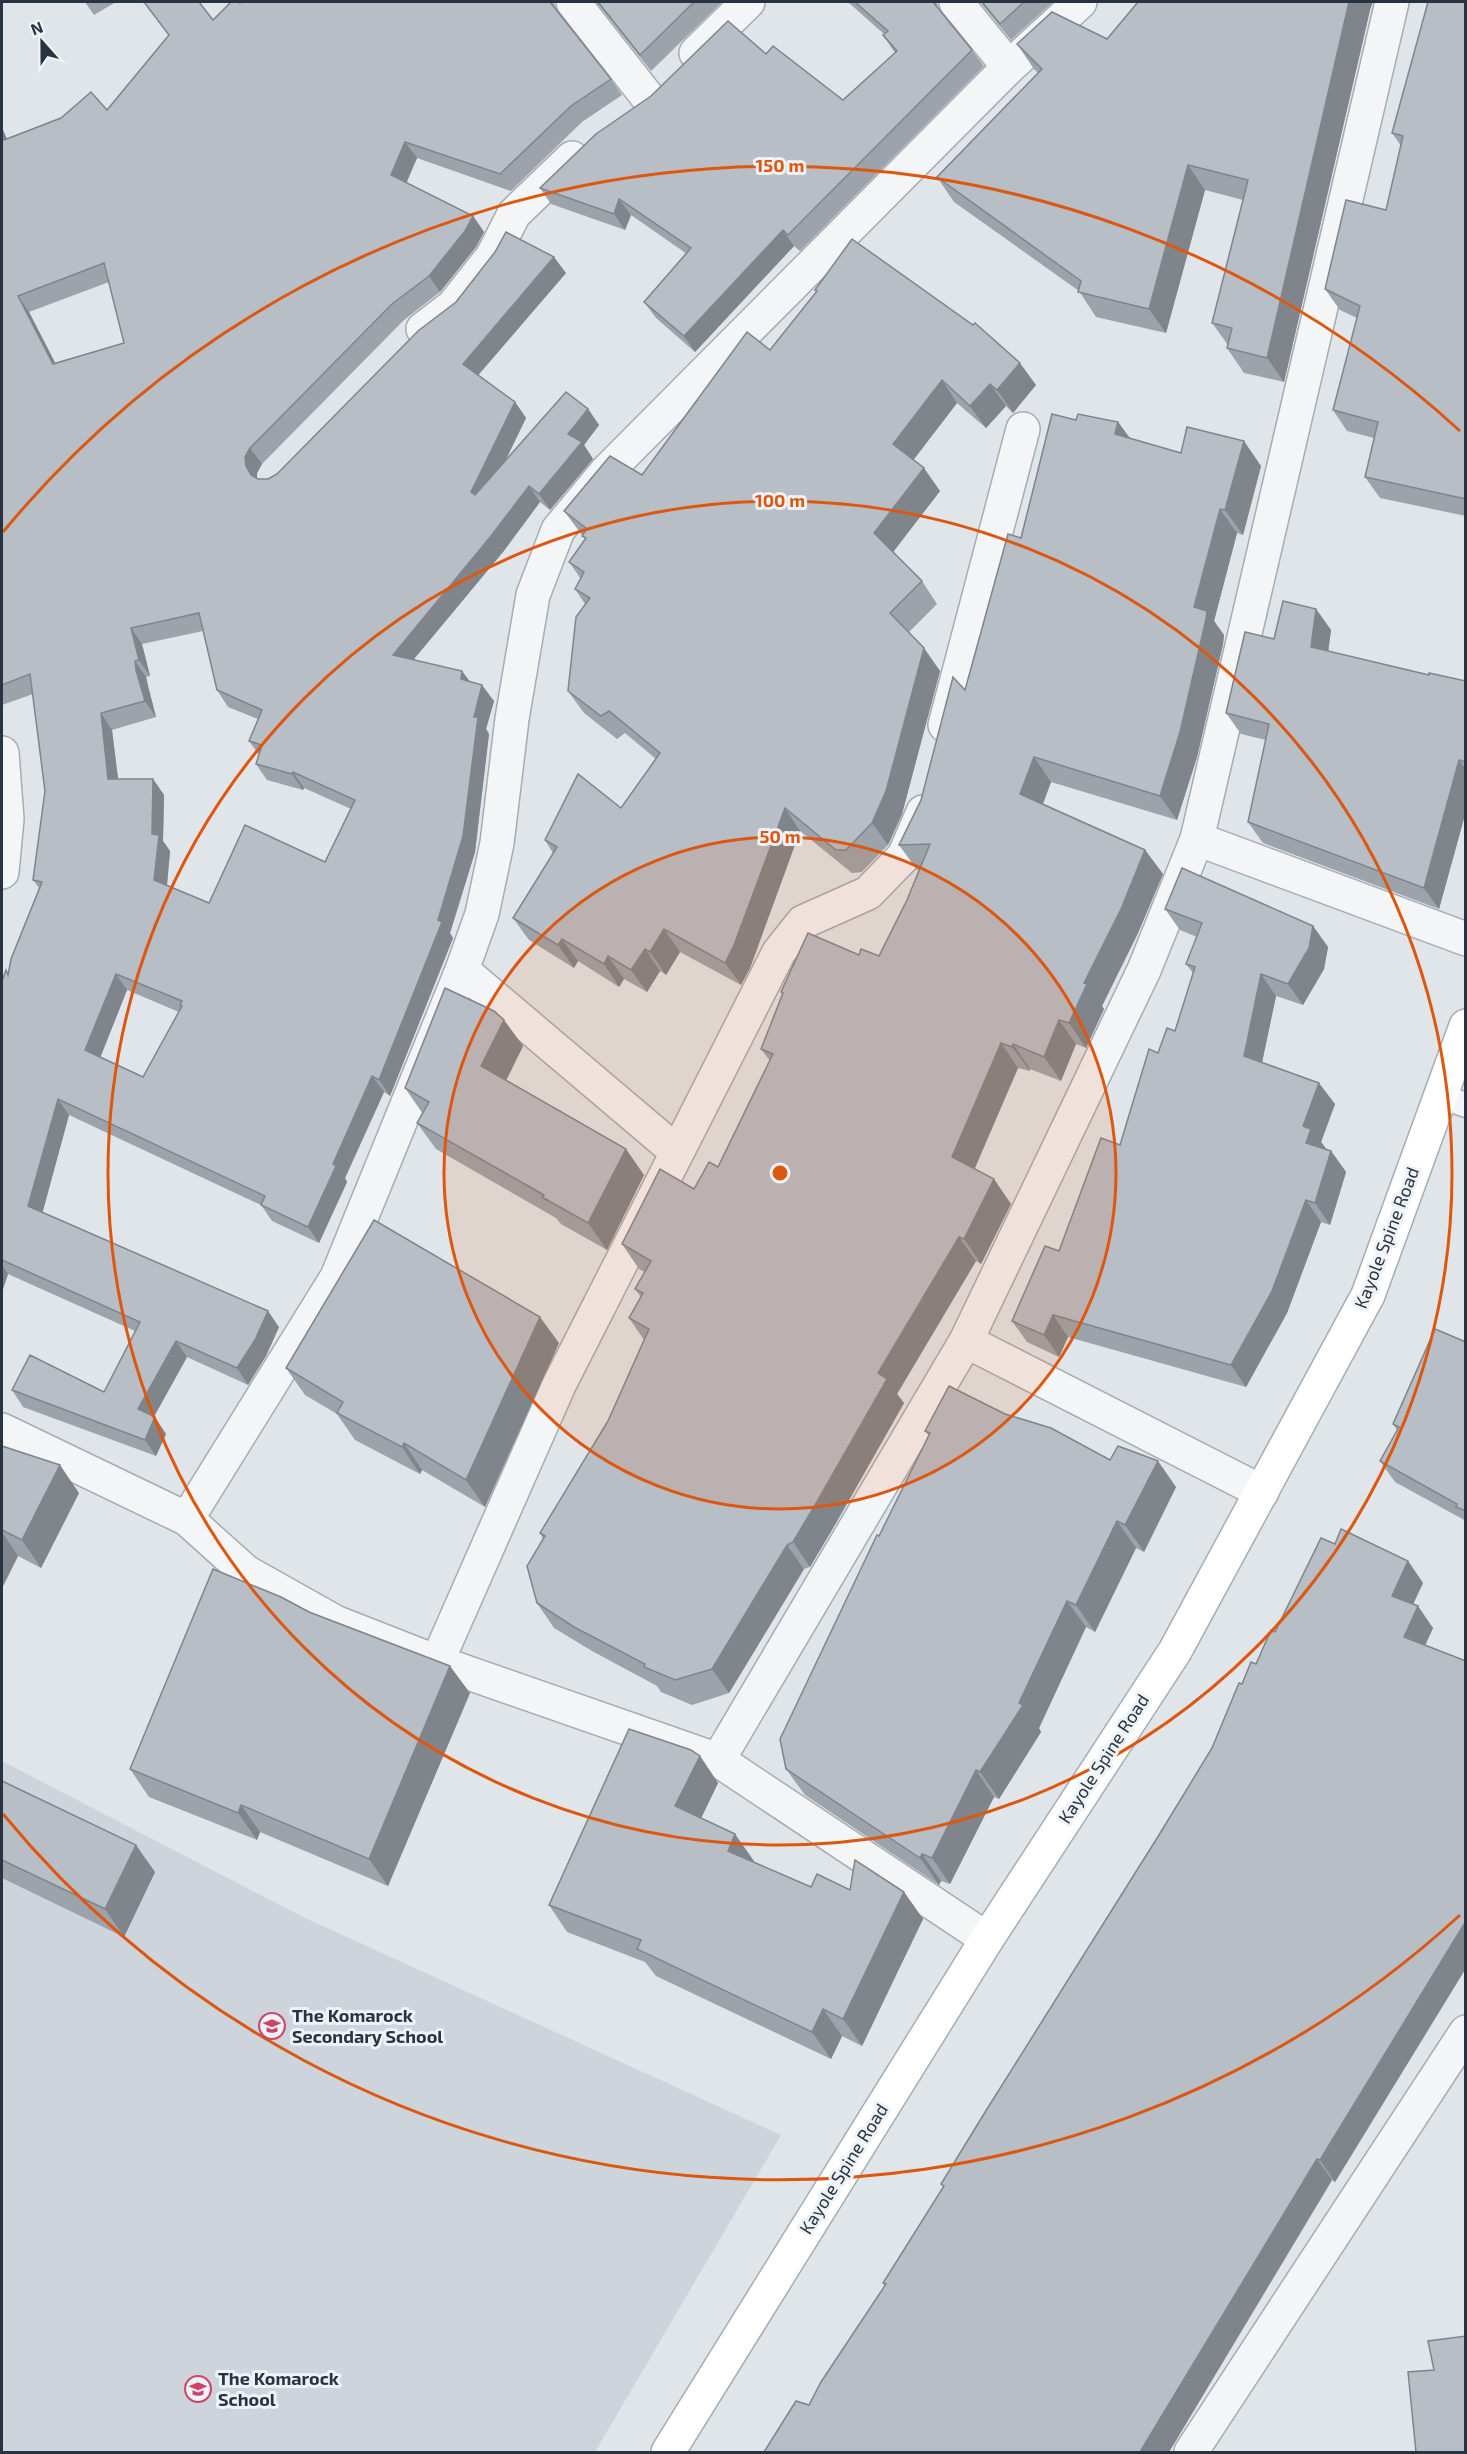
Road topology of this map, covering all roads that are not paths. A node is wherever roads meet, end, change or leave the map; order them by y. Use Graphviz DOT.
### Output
graph roads {
  1 [pos="573,2"];
  2 [pos="748,2"];
  3 [pos="956,2"];
  4 [pos="1080,2"];
  5 [pos="1392,2"];
  6 [pos="1009,67"];
  7 [pos="649,99"];
  8 [pos="622,117"];
  9 [pos="595,136"];
  10 [pos="400,350"];
  11 [pos="1023,429"];
  12 [pos="939,751"];
  13 [pos="2,753"];
  14 [pos="929,786"];
  15 [pos="1197,839"];
  16 [pos="2,872"];
  17 [pos="1466,939"];
  18 [pos="462,970"];
  19 [pos="1466,1026"];
  20 [pos="1453,1100"];
  21 [pos="677,1152"];
  22 [pos="966,1341"];
  23 [pos="2,1430"];
  24 [pos="1262,1492"];
  25 [pos="187,1519"];
  26 [pos="437,1662"];
  27 [pos="718,1760"];
  28 [pos="987,1939"];
  29 [pos="1466,2032"];
  30 [pos="668,2452"];
  31 [pos="1191,2452"];
  1 -- 7 [label="street"];
  2 -- 7 [label="street"];
  3 -- 6 [label="street"];
  4 -- 6 [label="street"];
  5 -- 15 [label="street"];
  6 -- 18 [label="street"];
  7 -- 8 [label="street"];
  9 -- 10 [label="street"];
  11 -- 12 [label="street"];
  13 -- 16 [label="street"];
  14 -- 21 [label="street"];
  15 -- 17 [label="street"];
  15 -- 22 [label="street"];
  18 -- 21 [label="street"];
  18 -- 25 [label="street"];
  19 -- 20 [label="main road, Kayole Spine Road"];
  20 -- 24 [label="main road, Kayole Spine Road"];
  21 -- 26 [label="street"];
  22 -- 24 [label="street"];
  22 -- 27 [label="street"];
  23 -- 25 [label="street"];
  24 -- 28 [label="main road, Kayole Spine Road"];
  25 -- 26 [label="street"];
  26 -- 27 [label="street"];
  27 -- 28 [label="street"];
  28 -- 30 [label="main road, Kayole Spine Road"];
  29 -- 31 [label="street"];
}
